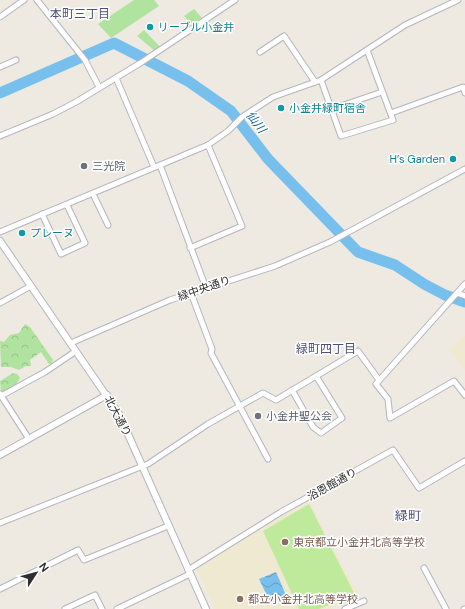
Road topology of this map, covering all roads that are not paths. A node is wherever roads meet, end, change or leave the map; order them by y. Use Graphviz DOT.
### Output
graph roads {
  1 [pos="24,0"];
  2 [pos="37,0"];
  3 [pos="235,0"];
  4 [pos="458,0"];
  5 [pos="0,17"];
  6 [pos="367,50"];
  7 [pos="260,52"];
  8 [pos="16,60"];
  9 [pos="0,67"];
  10 [pos="116,78"];
  11 [pos="321,80"];
  12 [pos="315,82"];
  13 [pos="99,87"];
  14 [pos="382,92"];
  15 [pos="465,93"];
  16 [pos="332,109"];
  17 [pos="391,113"];
  18 [pos="0,136"];
  19 [pos="208,145"];
  20 [pos="160,165"];
  21 [pos="154,166"];
  22 [pos="465,169"];
  23 [pos="93,194"];
  24 [pos="67,205"];
  25 [pos="42,214"];
  26 [pos="108,225"];
  27 [pos="0,232"];
  28 [pos="0,241"];
  29 [pos="190,248"];
  30 [pos="3,250"];
  31 [pos="465,284"];
  32 [pos="31,286"];
  33 [pos="206,288"];
  34 [pos="191,293"];
  35 [pos="456,294"];
  36 [pos="465,296"];
  37 [pos="0,303"];
  38 [pos="71,343"];
  39 [pos="76,351"];
  40 [pos="316,376"];
  41 [pos="379,380"];
  42 [pos="292,390"];
  43 [pos="1,395"];
  44 [pos="107,395"];
  45 [pos="465,395"];
  46 [pos="238,406"];
  47 [pos="29,439"];
  48 [pos="0,455"];
  49 [pos="268,459"];
  50 [pos="465,461"];
  51 [pos="142,466"];
  52 [pos="0,523"];
  53 [pos="168,526"];
  54 [pos="424,568"];
  55 [pos="189,572"];
  56 [pos="0,589"];
  57 [pos="364,600"];
  58 [pos="65,609"];
  59 [pos="102,609"];
  60 [pos="117,609"];
  61 [pos="206,609"];
  62 [pos="345,609"];
  63 [pos="446,609"];
  1 -- 5 [label="street"];
  2 -- 13 [label="street"];
  3 -- 10 [label="street"];
  4 -- 6 [label="street"];
  6 -- 11 [label="street"];
  6 -- 14 [label="street"];
  7 -- 12 [label="street"];
  8 -- 9 [label="street"];
  10 -- 13 [label="street"];
  10 -- 21 [label="street"];
  11 -- 12 [label="street"];
  11 -- 16 [label="street"];
  12 -- 19 [label="street"];
  13 -- 18 [label="street"];
  14 -- 16 [label="street"];
  14 -- 17 [label="street"];
  15 -- 17 [label="street"];
  16 -- 17 [label="street"];
  19 -- 20 [label="street"];
  19 -- 29 [label="street"];
  20 -- 21 [label="street"];
  20 -- 29 [label="street"];
  21 -- 23 [label="street"];
  22 -- 33 [label="street, 緑中央通り"];
  23 -- 24 [label="street"];
  23 -- 26 [label="street"];
  24 -- 25 [label="street"];
  24 -- 25 [label="street"];
  25 -- 27 [label="street"];
  28 -- 30 [label="street, 北大通り"];
  29 -- 33 [label="street"];
  30 -- 32 [label="street, 北大通り"];
  31 -- 35 [label="street"];
  32 -- 37 [label="street"];
  32 -- 38 [label="street, 北大通り"];
  33 -- 34 [label="street, 緑中央通り"];
  34 -- 38 [label="street, 緑中央通り"];
  34 -- 46 [label="street"];
  35 -- 36 [label="street"];
  35 -- 41 [label="street"];
  38 -- 39 [label="street, 北大通り"];
  39 -- 43 [label="street"];
  39 -- 44 [label="street, 北大通り"];
  40 -- 41 [label="street"];
  40 -- 42 [label="street"];
  40 -- 42 [label="street"];
  41 -- 45 [label="street"];
  42 -- 46 [label="street"];
  43 -- 47 [label="street"];
  44 -- 47 [label="street"];
  44 -- 51 [label="street, 北大通り"];
  46 -- 49 [label="street"];
  46 -- 51 [label="street"];
  47 -- 48 [label="street"];
  50 -- 55 [label="street, 浴恩館通り"];
  51 -- 52 [label="street"];
  51 -- 53 [label="street, 北大通り"];
  53 -- 55 [label="street, 北大通り"];
  53 -- 56 [label="street"];
  54 -- 63 [label="street"];
  55 -- 60 [label="street"];
  55 -- 61 [label="street, 北大通り"];
  57 -- 62 [label="street"];
  58 -- 59 [label="street"];
}
